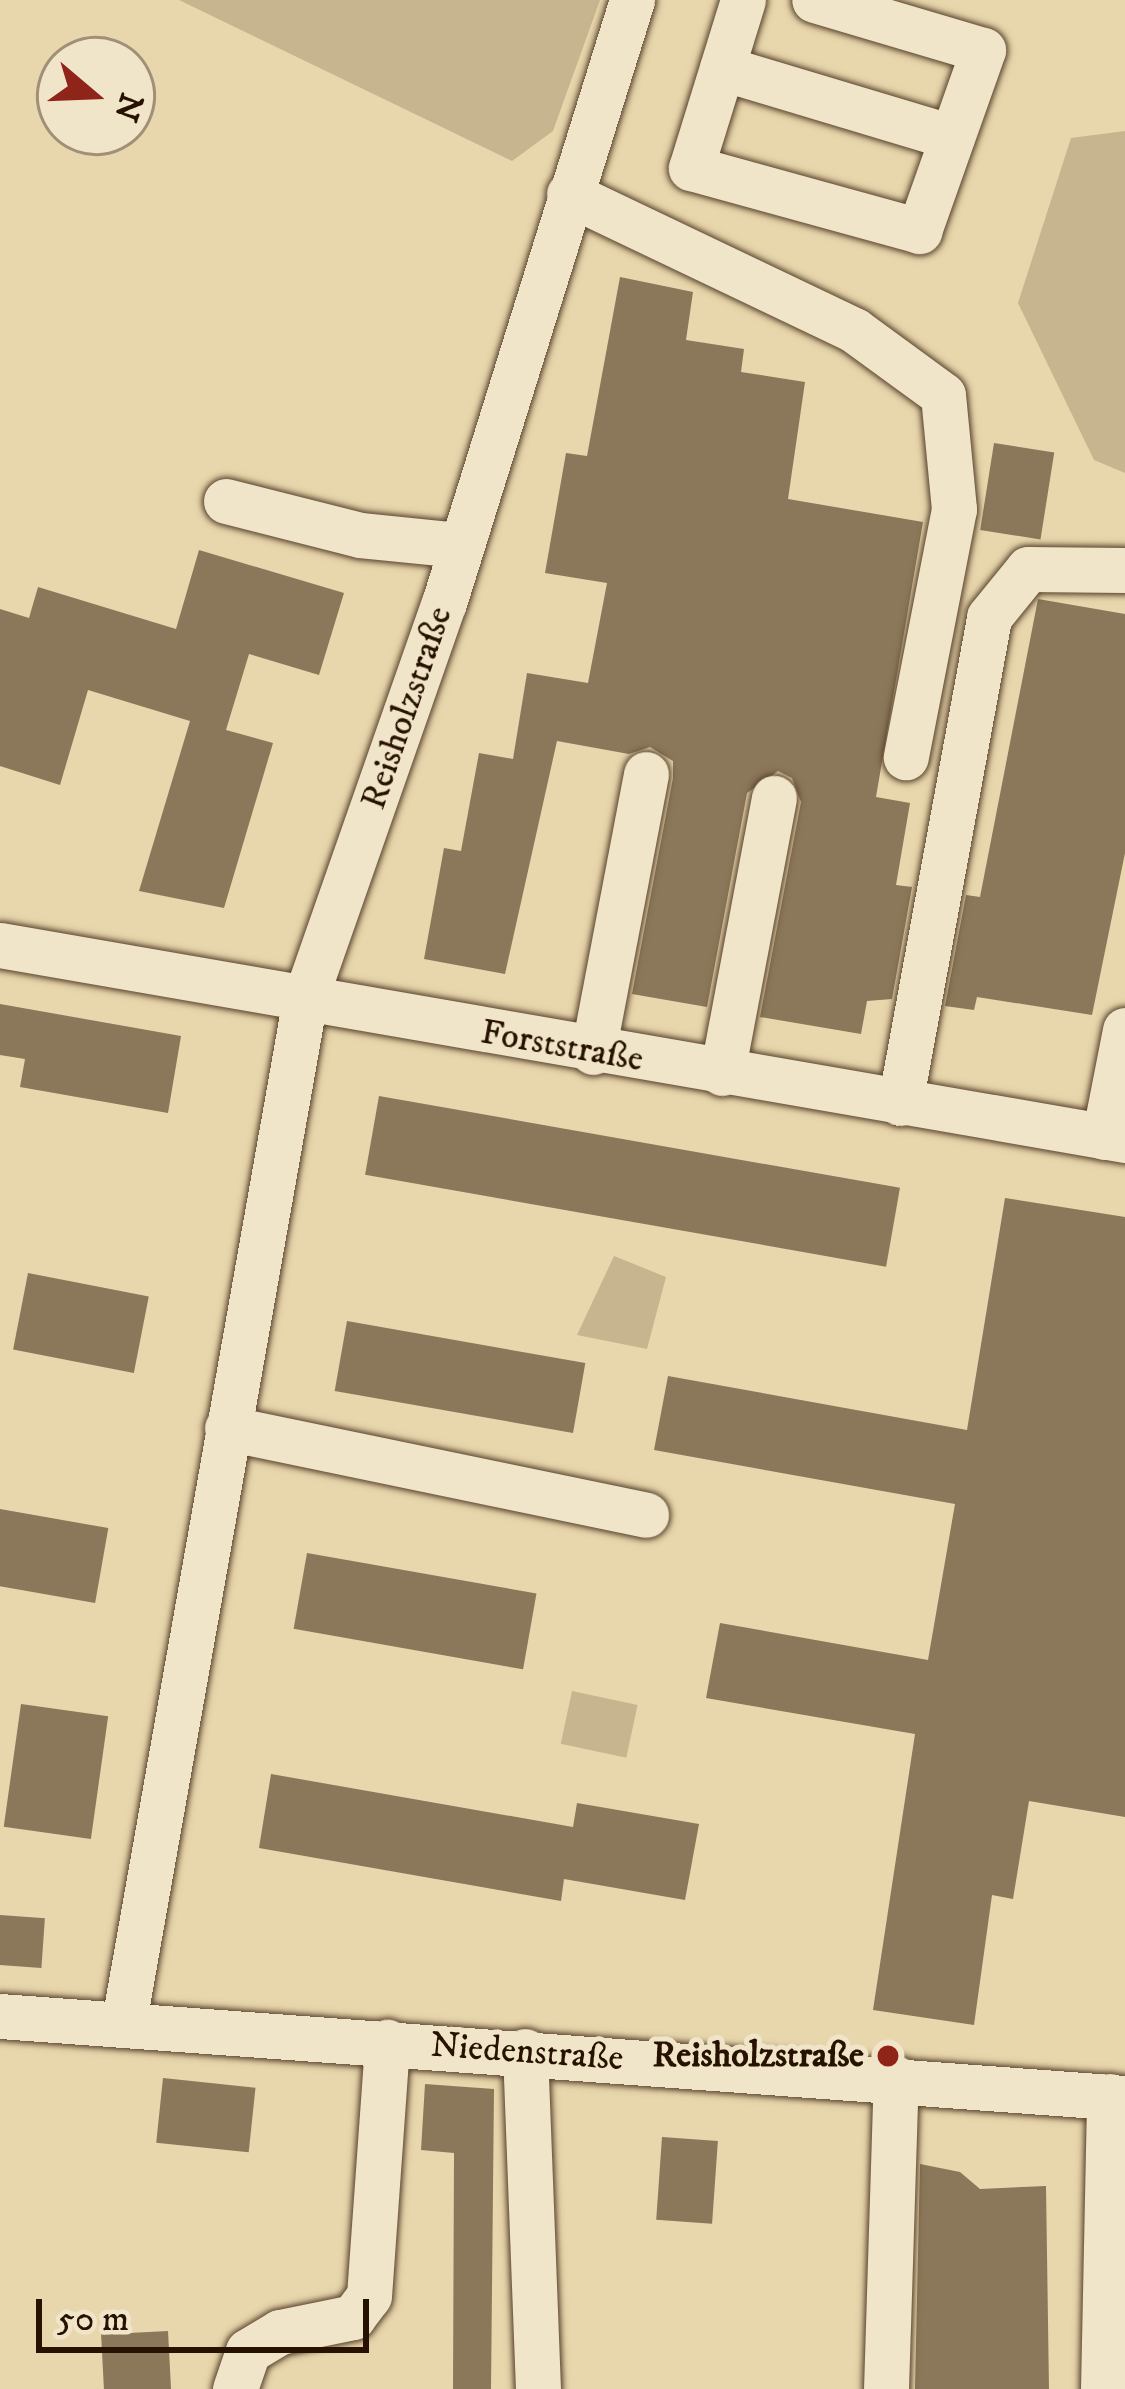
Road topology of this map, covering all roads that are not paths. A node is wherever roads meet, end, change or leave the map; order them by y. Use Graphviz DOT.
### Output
graph roads {
  1 [pos="632,0"];
  2 [pos="743,0"];
  3 [pos="814,0"];
  4 [pos="722,68"];
  5 [pos="952,137"];
  6 [pos="691,168"];
  7 [pos="569,194"];
  8 [pos="648,232"];
  9 [pos="226,501"];
  10 [pos="461,545"];
  11 [pos="1125,569"];
  12 [pos="906,757"];
  13 [pos="646,774"];
  14 [pos="774,798"];
  15 [pos="0,945"];
  16 [pos="305,999"];
  17 [pos="1125,1030"];
  18 [pos="593,1052"];
  19 [pos="722,1073"];
  20 [pos="900,1103"];
  21 [pos="1115,1139"];
  22 [pos="227,1428"];
  23 [pos="646,1515"];
  24 [pos="0,2016"];
  25 [pos="124,2021"];
  26 [pos="387,2042"];
  27 [pos="525,2051"];
  28 [pos="896,2078"];
  29 [pos="1117,2097"];
  30 [pos="235,2389"];
  31 [pos="538,2389"];
  32 [pos="886,2389"];
  33 [pos="1103,2389"];
  1 -- 7 [label="street, Reisholzstraße"];
  2 -- 4 [label="street"];
  3 -- 5 [label="street"];
  4 -- 5 [label="street"];
  4 -- 6 [label="street"];
  5 -- 6 [label="street"];
  6 -- 8 [label="street"];
  7 -- 8 [label="street"];
  7 -- 10 [label="street, Reisholzstraße"];
  8 -- 12 [label="street"];
  9 -- 10 [label="street"];
  10 -- 16 [label="street, Reisholzstraße"];
  11 -- 20 [label="street"];
  13 -- 18 [label="street"];
  14 -- 19 [label="street"];
  15 -- 16 [label="street, Forststraße"];
  16 -- 18 [label="street, Forststraße"];
  16 -- 22 [label="street, Reisholzstraße"];
  17 -- 21 [label="street"];
  18 -- 19 [label="street, Forststraße"];
  19 -- 20 [label="street, Forststraße"];
  20 -- 21 [label="street, Forststraße"];
  22 -- 23 [label="street"];
  22 -- 25 [label="street, Reisholzstraße"];
  24 -- 25 [label="street, Niedenstraße"];
  25 -- 26 [label="street, Niedenstraße"];
  26 -- 27 [label="street, Niedenstraße"];
  26 -- 30 [label="street"];
  27 -- 28 [label="street, Niedenstraße"];
  27 -- 31 [label="street"];
  28 -- 29 [label="street, Niedenstraße"];
  28 -- 32 [label="street"];
  29 -- 33 [label="street"];
}
